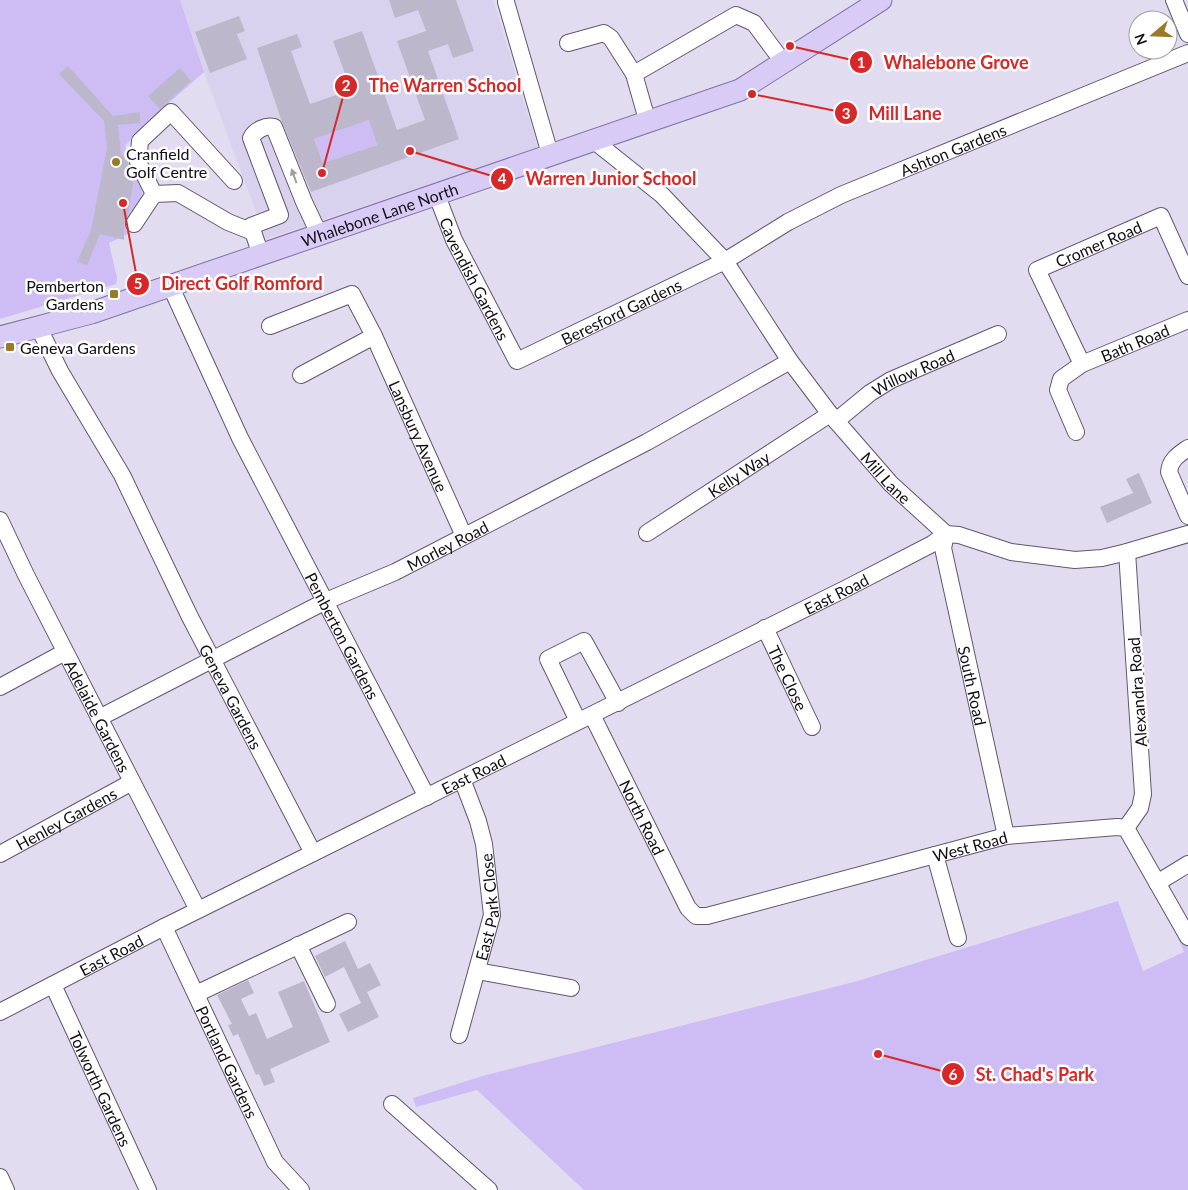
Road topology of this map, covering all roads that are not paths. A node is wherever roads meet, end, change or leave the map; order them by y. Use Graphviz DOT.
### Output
graph roads {
  1 [pos="1174,0"];
  2 [pos="506,2"];
  3 [pos="867,4"];
  4 [pos="1188,34"];
  5 [pos="568,43"];
  6 [pos="1188,53"];
  7 [pos="783,62"];
  8 [pos="634,74"];
  9 [pos="648,123"];
  10 [pos="593,140"];
  11 [pos="550,154"];
  12 [pos="234,181"];
  13 [pos="436,193"];
  14 [pos="154,194"];
  15 [pos="134,224"];
  16 [pos="317,228"];
  17 [pos="253,232"];
  18 [pos="1182,248"];
  19 [pos="261,255"];
  20 [pos="725,260"];
  21 [pos="1188,276"];
  22 [pos="170,285"];
  23 [pos="1188,320"];
  24 [pos="38,326"];
  25 [pos="270,326"];
  26 [pos="998,334"];
  27 [pos="374,336"];
  28 [pos="0,337"];
  29 [pos="517,361"];
  30 [pos="790,361"];
  31 [pos="1075,368"];
  32 [pos="301,375"];
  33 [pos="833,417"];
  34 [pos="1076,432"];
  35 [pos="1188,448"];
  36 [pos="1188,516"];
  37 [pos="0,520"];
  38 [pos="647,533"];
  39 [pos="946,534"];
  40 [pos="1188,534"];
  41 [pos="464,536"];
  42 [pos="1127,552"];
  43 [pos="326,601"];
  44 [pos="765,628"];
  45 [pos="65,652"];
  46 [pos="213,661"];
  47 [pos="0,687"];
  48 [pos="618,703"];
  49 [pos="99,718"];
  50 [pos="585,718"];
  51 [pos="812,727"];
  52 [pos="462,779"];
  53 [pos="132,782"];
  54 [pos="427,797"];
  55 [pos="1126,828"];
  56 [pos="1006,836"];
  57 [pos="313,853"];
  58 [pos="0,854"];
  59 [pos="935,855"];
  60 [pos="1188,864"];
  61 [pos="1157,883"];
  62 [pos="198,910"];
  63 [pos="696,916"];
  64 [pos="348,922"];
  65 [pos="164,927"];
  66 [pos="958,938"];
  67 [pos="1188,938"];
  68 [pos="298,945"];
  69 [pos="477,971"];
  70 [pos="53,985"];
  71 [pos="571,988"];
  72 [pos="196,994"];
  73 [pos="327,1004"];
  74 [pos="0,1012"];
  75 [pos="459,1035"];
  76 [pos="392,1104"];
  77 [pos="0,1177"];
  78 [pos="6,1190"];
  79 [pos="148,1190"];
  80 [pos="301,1190"];
  81 [pos="489,1190"];
  1 -- 4 [label="street"];
  2 -- 11 [label="street"];
  3 -- 7 [label="main road, Whalebone Lane North"];
  5 -- 8 [label="street"];
  6 -- 20 [label="street, Ashton Gardens"];
  7 -- 8 [label="street"];
  7 -- 9 [label="main road, Whalebone Lane North"];
  8 -- 9 [label="street"];
  9 -- 10 [label="main road, Whalebone Lane North"];
  10 -- 11 [label="main road, Whalebone Lane North"];
  10 -- 20 [label="street, Mill Lane"];
  11 -- 13 [label="main road, Whalebone Lane North"];
  12 -- 14 [label="street"];
  13 -- 16 [label="main road, Whalebone Lane North"];
  13 -- 29 [label="street, Cavendish Gardens"];
  14 -- 15 [label="street"];
  14 -- 17 [label="street"];
  16 -- 17 [label="street, one-way"];
  16 -- 19 [label="main road, Whalebone Lane North"];
  17 -- 19 [label="street"];
  18 -- 21 [label="street"];
  18 -- 31 [label="street, Cromer Road"];
  19 -- 22 [label="main road, Whalebone Lane North"];
  20 -- 29 [label="street, Beresford Gardens"];
  20 -- 30 [label="street, Mill Lane"];
  22 -- 24 [label="main road, Whalebone Lane North"];
  22 -- 43 [label="street, Pemberton Gardens"];
  23 -- 31 [label="street, Bath Road"];
  24 -- 28 [label="main road, Whalebone Lane North"];
  24 -- 46 [label="street, Geneva Gardens"];
  25 -- 27 [label="street, Lansbury Avenue"];
  26 -- 33 [label="street, Willow Road"];
  27 -- 32 [label="street"];
  27 -- 41 [label="street, Lansbury Avenue"];
  30 -- 33 [label="street, Mill Lane"];
  30 -- 41 [label="street, Morley Road"];
  31 -- 34 [label="street"];
  33 -- 38 [label="street, Kelly Way"];
  33 -- 39 [label="street, Mill Lane"];
  35 -- 36 [label="street"];
  37 -- 45 [label="street, Adelaide Gardens"];
  39 -- 42 [label="street"];
  39 -- 44 [label="street, East Road"];
  39 -- 56 [label="street, South Road"];
  40 -- 42 [label="street"];
  41 -- 43 [label="street, Morley Road"];
  42 -- 55 [label="street, Alexandra Road"];
  43 -- 46 [label="street, Morley Road"];
  43 -- 54 [label="street, Pemberton Gardens"];
  44 -- 48 [label="street, East Road"];
  44 -- 51 [label="street, The Close"];
  45 -- 47 [label="street"];
  45 -- 49 [label="street, Adelaide Gardens"];
  46 -- 49 [label="street, Morley Road"];
  46 -- 57 [label="street, Geneva Gardens"];
  48 -- 50 [label="street, East Road"];
  48 -- 50 [label="street, North Road"];
  49 -- 53 [label="street, Adelaide Gardens"];
  50 -- 52 [label="street, East Road"];
  50 -- 63 [label="street, North Road"];
  52 -- 54 [label="street, East Road"];
  52 -- 69 [label="street, East Park Close"];
  53 -- 58 [label="street, Henley Gardens"];
  53 -- 62 [label="street, Adelaide Gardens"];
  54 -- 57 [label="street, East Road"];
  55 -- 56 [label="street, West Road"];
  55 -- 61 [label="street"];
  56 -- 59 [label="street, West Road"];
  57 -- 62 [label="street, East Road"];
  59 -- 63 [label="street, West Road"];
  59 -- 66 [label="street"];
  60 -- 61 [label="street"];
  61 -- 67 [label="street"];
  62 -- 65 [label="street, East Road"];
  64 -- 68 [label="street"];
  65 -- 70 [label="street, East Road"];
  65 -- 72 [label="street, Portland Gardens"];
  68 -- 72 [label="street"];
  68 -- 73 [label="street"];
  69 -- 71 [label="street"];
  69 -- 75 [label="street, East Park Close"];
  70 -- 74 [label="street, East Road"];
  70 -- 79 [label="street, Tolworth Gardens"];
  72 -- 80 [label="street, Portland Gardens"];
  76 -- 81 [label="street"];
  77 -- 78 [label="street"];
}
